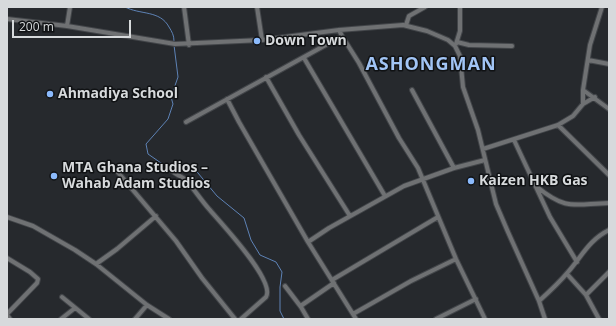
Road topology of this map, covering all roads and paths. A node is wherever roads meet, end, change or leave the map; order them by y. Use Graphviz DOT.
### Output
graph roads {
  1 [pos="70,7"];
  2 [pos="184,7"];
  3 [pos="258,7"];
  4 [pos="425,7"];
  5 [pos="460,7"];
  6 [pos="602,7"];
  7 [pos="7,19"];
  8 [pos="67,26"];
  9 [pos="406,26"];
  10 [pos="339,30"];
  11 [pos="342,36"];
  12 [pos="262,40"];
  13 [pos="456,44"];
  14 [pos="189,45"];
  15 [pos="512,46"];
  16 [pos="304,58"];
  17 [pos="588,60"];
  18 [pos="609,64"];
  19 [pos="266,77"];
  20 [pos="412,90"];
  21 [pos="583,90"];
  22 [pos="595,97"];
  23 [pos="227,99"];
  24 [pos="583,104"];
  25 [pos="609,109"];
  26 [pos="186,122"];
  27 [pos="558,125"];
  28 [pos="514,140"];
  29 [pos="483,149"];
  30 [pos="485,160"];
  31 [pos="454,168"];
  32 [pos="116,170"];
  33 [pos="171,170"];
  34 [pos="609,175"];
  35 [pos="423,179"];
  36 [pos="536,186"];
  37 [pos="385,196"];
  38 [pos="609,203"];
  39 [pos="156,216"];
  40 [pos="350,216"];
  41 [pos="7,217"];
  42 [pos="438,217"];
  43 [pos="609,230"];
  44 [pos="308,242"];
  45 [pos="7,258"];
  46 [pos="456,259"];
  47 [pos="577,262"];
  48 [pos="96,264"];
  49 [pos="609,272"];
  50 [pos="567,274"];
  51 [pos="333,281"];
  52 [pos="285,286"];
  53 [pos="586,295"];
  54 [pos="62,297"];
  55 [pos="476,299"];
  56 [pos="539,301"];
  57 [pos="147,305"];
  58 [pos="301,307"];
  59 [pos="75,308"];
  60 [pos="353,314"];
  61 [pos="7,315"];
  62 [pos="10,319"];
  63 [pos="61,319"];
  64 [pos="89,319"];
  65 [pos="135,319"];
  66 [pos="169,319"];
  67 [pos="235,319"];
  68 [pos="241,319"];
  69 [pos="308,319"];
  70 [pos="356,319"];
  71 [pos="436,319"];
  72 [pos="485,319"];
  73 [pos="544,319"];
  74 [pos="599,319"];
  1 -- 8 [label="street"];
  2 -- 14 [label="street"];
  3 -- 12 [label="street"];
  4 -- 9 [label="street"];
  5 -- 13 [label="street"];
  6 -- 17 [label="street"];
  7 -- 8 [label="street"];
  8 -- 14 [label="street"];
  9 -- 10 [label="street"];
  9 -- 13 [label="street"];
  10 -- 11 [label="street"];
  10 -- 12 [label="street"];
  11 -- 16 [label="street"];
  11 -- 35 [label="street"];
  12 -- 14 [label="street"];
  13 -- 15 [label="street"];
  13 -- 29 [label="street"];
  16 -- 19 [label="street"];
  16 -- 37 [label="street"];
  17 -- 18 [label="street"];
  17 -- 21 [label="street"];
  19 -- 23 [label="street"];
  19 -- 40 [label="street"];
  20 -- 31 [label="street"];
  21 -- 22 [label="street"];
  21 -- 24 [label="street"];
  22 -- 24 [label="street"];
  22 -- 25 [label="street"];
  23 -- 26 [label="street"];
  23 -- 44 [label="street"];
  24 -- 27 [label="street"];
  27 -- 28 [label="street"];
  27 -- 34 [label="street"];
  28 -- 29 [label="street"];
  28 -- 36 [label="street"];
  29 -- 30 [label="street"];
  30 -- 31 [label="street"];
  30 -- 56 [label="street"];
  31 -- 35 [label="street"];
  32 -- 39 [label="street"];
  33 -- 68 [label="street"];
  35 -- 37 [label="street"];
  35 -- 42 [label="street"];
  36 -- 38 [label="street"];
  36 -- 47 [label="street"];
  37 -- 40 [label="street"];
  39 -- 48 [label="street"];
  39 -- 67 [label="street"];
  40 -- 44 [label="street"];
  41 -- 48 [label="street"];
  42 -- 46 [label="street"];
  42 -- 51 [label="street"];
  43 -- 47 [label="street"];
  44 -- 51 [label="street"];
  45 -- 61 [label="street"];
  46 -- 55 [label="street"];
  46 -- 60 [label="street"];
  47 -- 50 [label="street"];
  48 -- 57 [label="street"];
  49 -- 53 [label="street"];
  50 -- 53 [label="street"];
  50 -- 56 [label="street"];
  51 -- 58 [label="street"];
  51 -- 60 [label="street"];
  52 -- 58 [label="street"];
  53 -- 74 [label="street"];
  54 -- 59 [label="street"];
  55 -- 71 [label="street"];
  55 -- 72 [label="street"];
  56 -- 73 [label="street"];
  57 -- 65 [label="street"];
  57 -- 66 [label="street"];
  58 -- 69 [label="street"];
  59 -- 63 [label="street"];
  59 -- 64 [label="street"];
  60 -- 70 [label="street"];
  61 -- 62 [label="street"];
}
